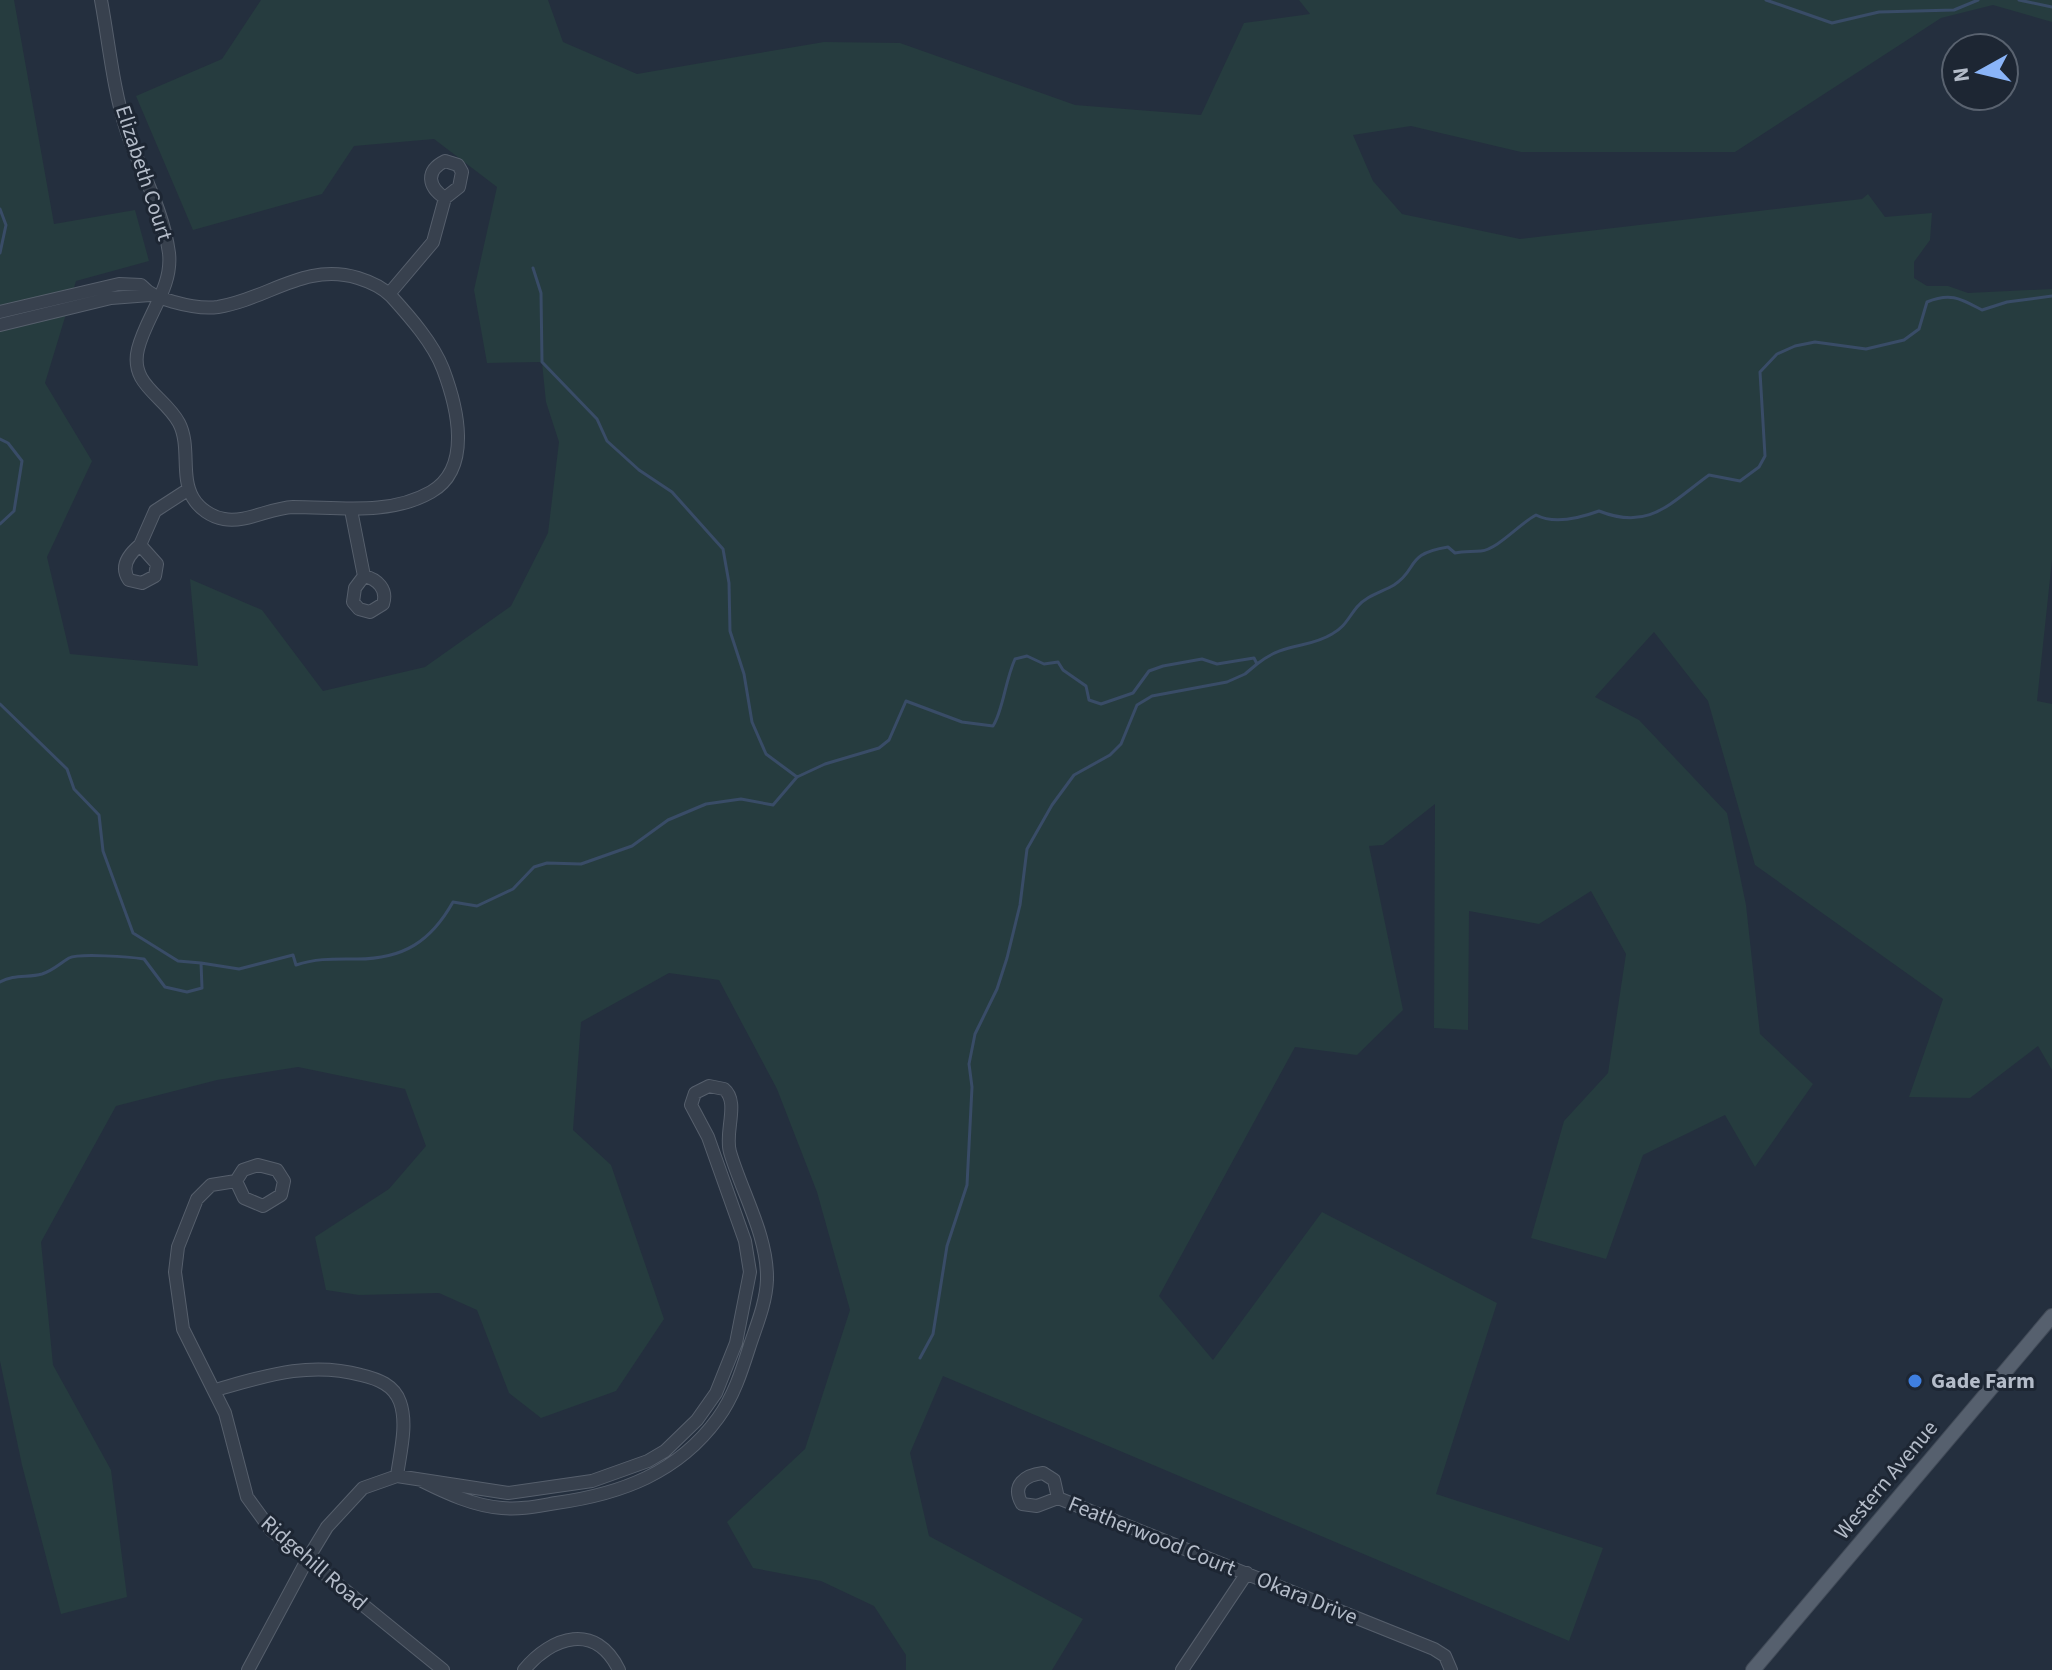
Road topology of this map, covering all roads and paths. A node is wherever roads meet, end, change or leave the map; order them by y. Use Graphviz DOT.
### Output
graph roads {
  1 [pos="101,0"];
  2 [pos="445,198"];
  3 [pos="389,294"];
  4 [pos="154,296"];
  5 [pos="0,312"];
  6 [pos="0,325"];
  7 [pos="189,489"];
  8 [pos="351,510"];
  9 [pos="140,545"];
  10 [pos="364,576"];
  11 [pos="236,1181"];
  12 [pos="756,1225"];
  13 [pos="741,1232"];
  14 [pos="2052,1316"];
  15 [pos="736,1343"];
  16 [pos="749,1349"];
  17 [pos="215,1390"];
  18 [pos="665,1451"];
  19 [pos="672,1464"];
  20 [pos="397,1476"];
  21 [pos="422,1481"];
  22 [pos="525,1492"];
  23 [pos="1058,1498"];
  24 [pos="526,1508"];
  25 [pos="307,1560"];
  26 [pos="1247,1573"];
  27 [pos="248,1670"];
  28 [pos="443,1670"];
  29 [pos="524,1670"];
  30 [pos="619,1670"];
  31 [pos="1182,1670"];
  32 [pos="1451,1670"];
  33 [pos="1753,1670"];
  1 -- 4 [label="street, Elizabeth Court"];
  2 -- 3 [label="street"];
  3 -- 4 [label="street"];
  3 -- 8 [label="street"];
  4 -- 5 [label="street"];
  4 -- 6 [label="street"];
  4 -- 7 [label="street, Elizabeth Court"];
  7 -- 8 [label="street"];
  7 -- 9 [label="street"];
  8 -- 10 [label="street"];
  11 -- 17 [label="street, Ridgehill Road"];
  12 -- 13 [label="street"];
  12 -- 13 [label="street"];
  12 -- 16 [label="street"];
  13 -- 15 [label="street"];
  14 -- 33 [label="main road, Western Avenue"];
  15 -- 16 [label="street"];
  15 -- 18 [label="street"];
  16 -- 19 [label="street"];
  17 -- 20 [label="street"];
  17 -- 25 [label="street, Ridgehill Road"];
  18 -- 19 [label="street"];
  18 -- 22 [label="street"];
  19 -- 24 [label="street"];
  20 -- 21 [label="street"];
  20 -- 25 [label="street"];
  21 -- 22 [label="street"];
  21 -- 24 [label="street"];
  22 -- 24 [label="street"];
  23 -- 26 [label="street, Featherwood Court"];
  25 -- 27 [label="street"];
  25 -- 28 [label="street, Ridgehill Road"];
  26 -- 31 [label="street, Okara Drive"];
  26 -- 32 [label="street, Okara Drive"];
  29 -- 30 [label="street"];
}
